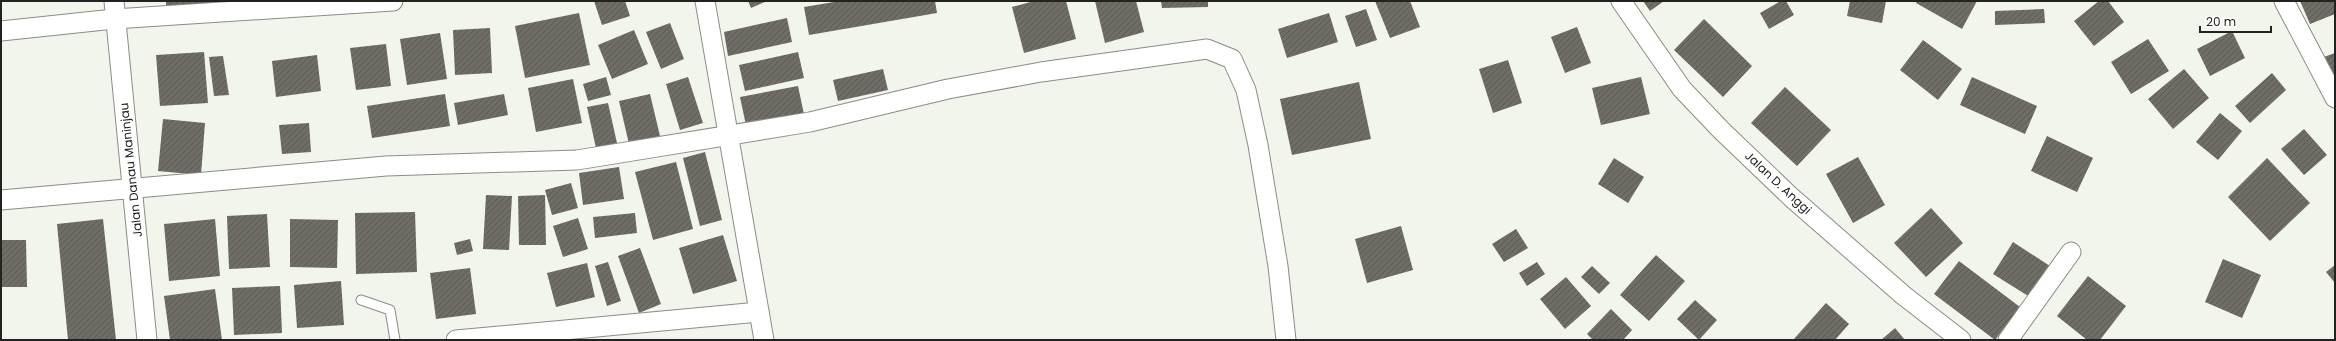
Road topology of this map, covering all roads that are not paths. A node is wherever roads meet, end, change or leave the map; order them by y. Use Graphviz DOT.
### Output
graph roads {
  1 [pos="393,1"];
  2 [pos="705,1"];
  3 [pos="1621,1"];
  4 [pos="2284,1"];
  5 [pos="114,10"];
  6 [pos="1,31"];
  7 [pos="2335,98"];
  8 [pos="729,136"];
  9 [pos="133,189"];
  10 [pos="1,200"];
  11 [pos="2071,252"];
  12 [pos="361,300"];
  13 [pos="759,312"];
  14 [pos="147,340"];
  15 [pos="395,340"];
  16 [pos="456,340"];
  17 [pos="764,340"];
  18 [pos="1286,340"];
  19 [pos="1961,340"];
  20 [pos="2008,340"];
  1 -- 5 [label="street"];
  2 -- 8 [label="street"];
  3 -- 19 [label="street, Jalan D. Anggi"];
  4 -- 7 [label="street"];
  5 -- 6 [label="street"];
  5 -- 9 [label="street, Jalan Danau Maninjau"];
  8 -- 9 [label="street"];
  8 -- 13 [label="street"];
  8 -- 18 [label="street"];
  9 -- 10 [label="street"];
  9 -- 14 [label="street, Jalan Danau Maninjau"];
  11 -- 20 [label="street"];
  12 -- 15 [label="lane"];
  13 -- 16 [label="street"];
  13 -- 17 [label="street"];
}
